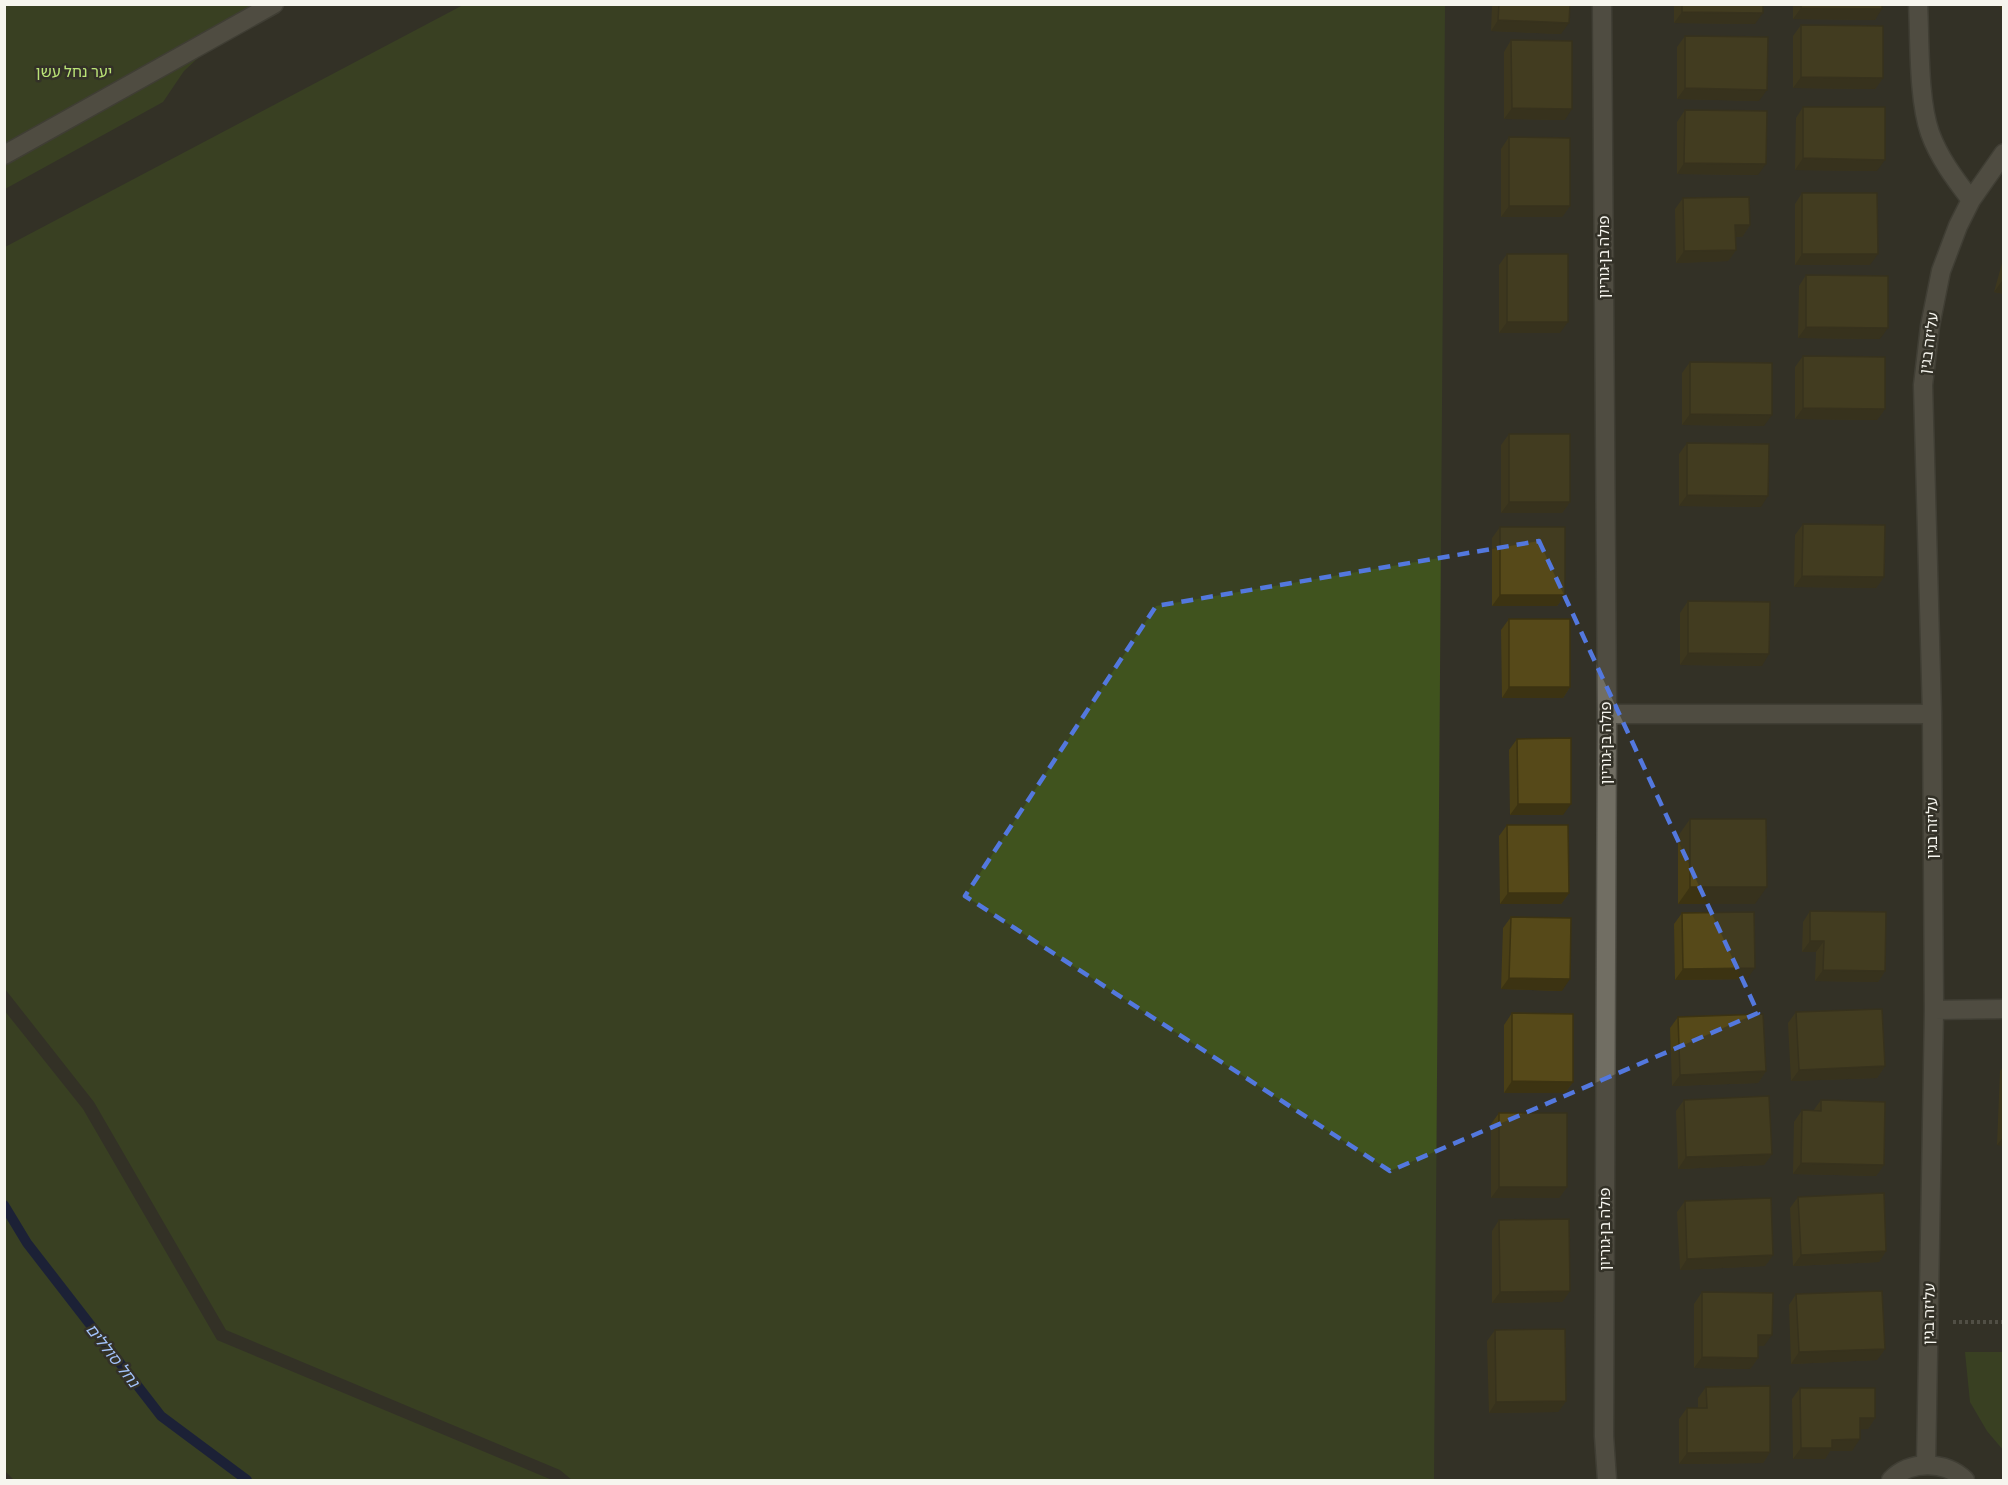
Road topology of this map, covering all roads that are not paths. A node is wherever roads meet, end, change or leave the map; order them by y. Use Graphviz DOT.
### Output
graph roads {
  1 [pos="274,4"];
  2 [pos="1602,4"];
  3 [pos="1918,4"];
  4 [pos="2004,153"];
  5 [pos="4,155"];
  6 [pos="1971,200"];
  7 [pos="1607,714"];
  8 [pos="1932,714"];
  9 [pos="1934,1010"];
  10 [pos="2004,1010"];
  11 [pos="1926,1465"];
  12 [pos="1607,1480"];
  13 [pos="1891,1480"];
  14 [pos="1965,1480"];
  1 -- 5 [label="street"];
  2 -- 7 [label="street, פולה בן-גוריון"];
  3 -- 6 [label="street"];
  4 -- 6 [label="street, עליזה בגין"];
  6 -- 8 [label="street, עליזה בגין"];
  7 -- 8 [label="street"];
  7 -- 12 [label="street, פולה בן-גוריון"];
  8 -- 9 [label="street, עליזה בגין"];
  9 -- 10 [label="street"];
  9 -- 11 [label="street, עליזה בגין"];
  11 -- 13 [label="street"];
  11 -- 14 [label="street"];
}
